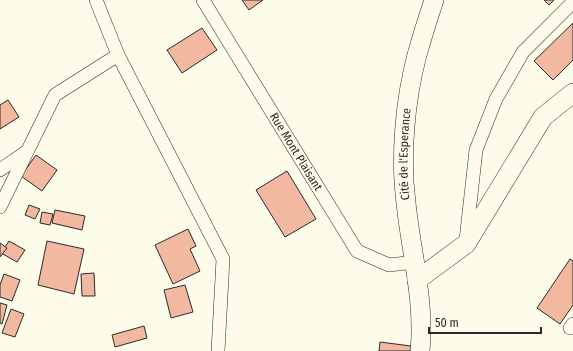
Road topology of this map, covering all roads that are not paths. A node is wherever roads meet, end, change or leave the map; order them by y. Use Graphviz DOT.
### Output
graph roads {
  1 [pos="96,0"];
  2 [pos="203,0"];
  3 [pos="434,0"];
  4 [pos="573,2"];
  5 [pos="118,55"];
  6 [pos="573,93"];
  7 [pos="28,151"];
  8 [pos="0,170"];
  9 [pos="0,207"];
  10 [pos="466,244"];
  11 [pos="416,271"];
  12 [pos="218,351"];
  13 [pos="420,351"];
  1 -- 5 [label="street"];
  2 -- 11 [label="street, Rue Mont Plaisant"];
  3 -- 11 [label="main road, Cité de l'Esperance"];
  4 -- 10 [label="street"];
  5 -- 7 [label="street"];
  5 -- 12 [label="street"];
  6 -- 10 [label="main road"];
  7 -- 8 [label="street"];
  7 -- 9 [label="street"];
  10 -- 11 [label="main road"];
  11 -- 13 [label="main road, Cité de l'Esperance"];
}
